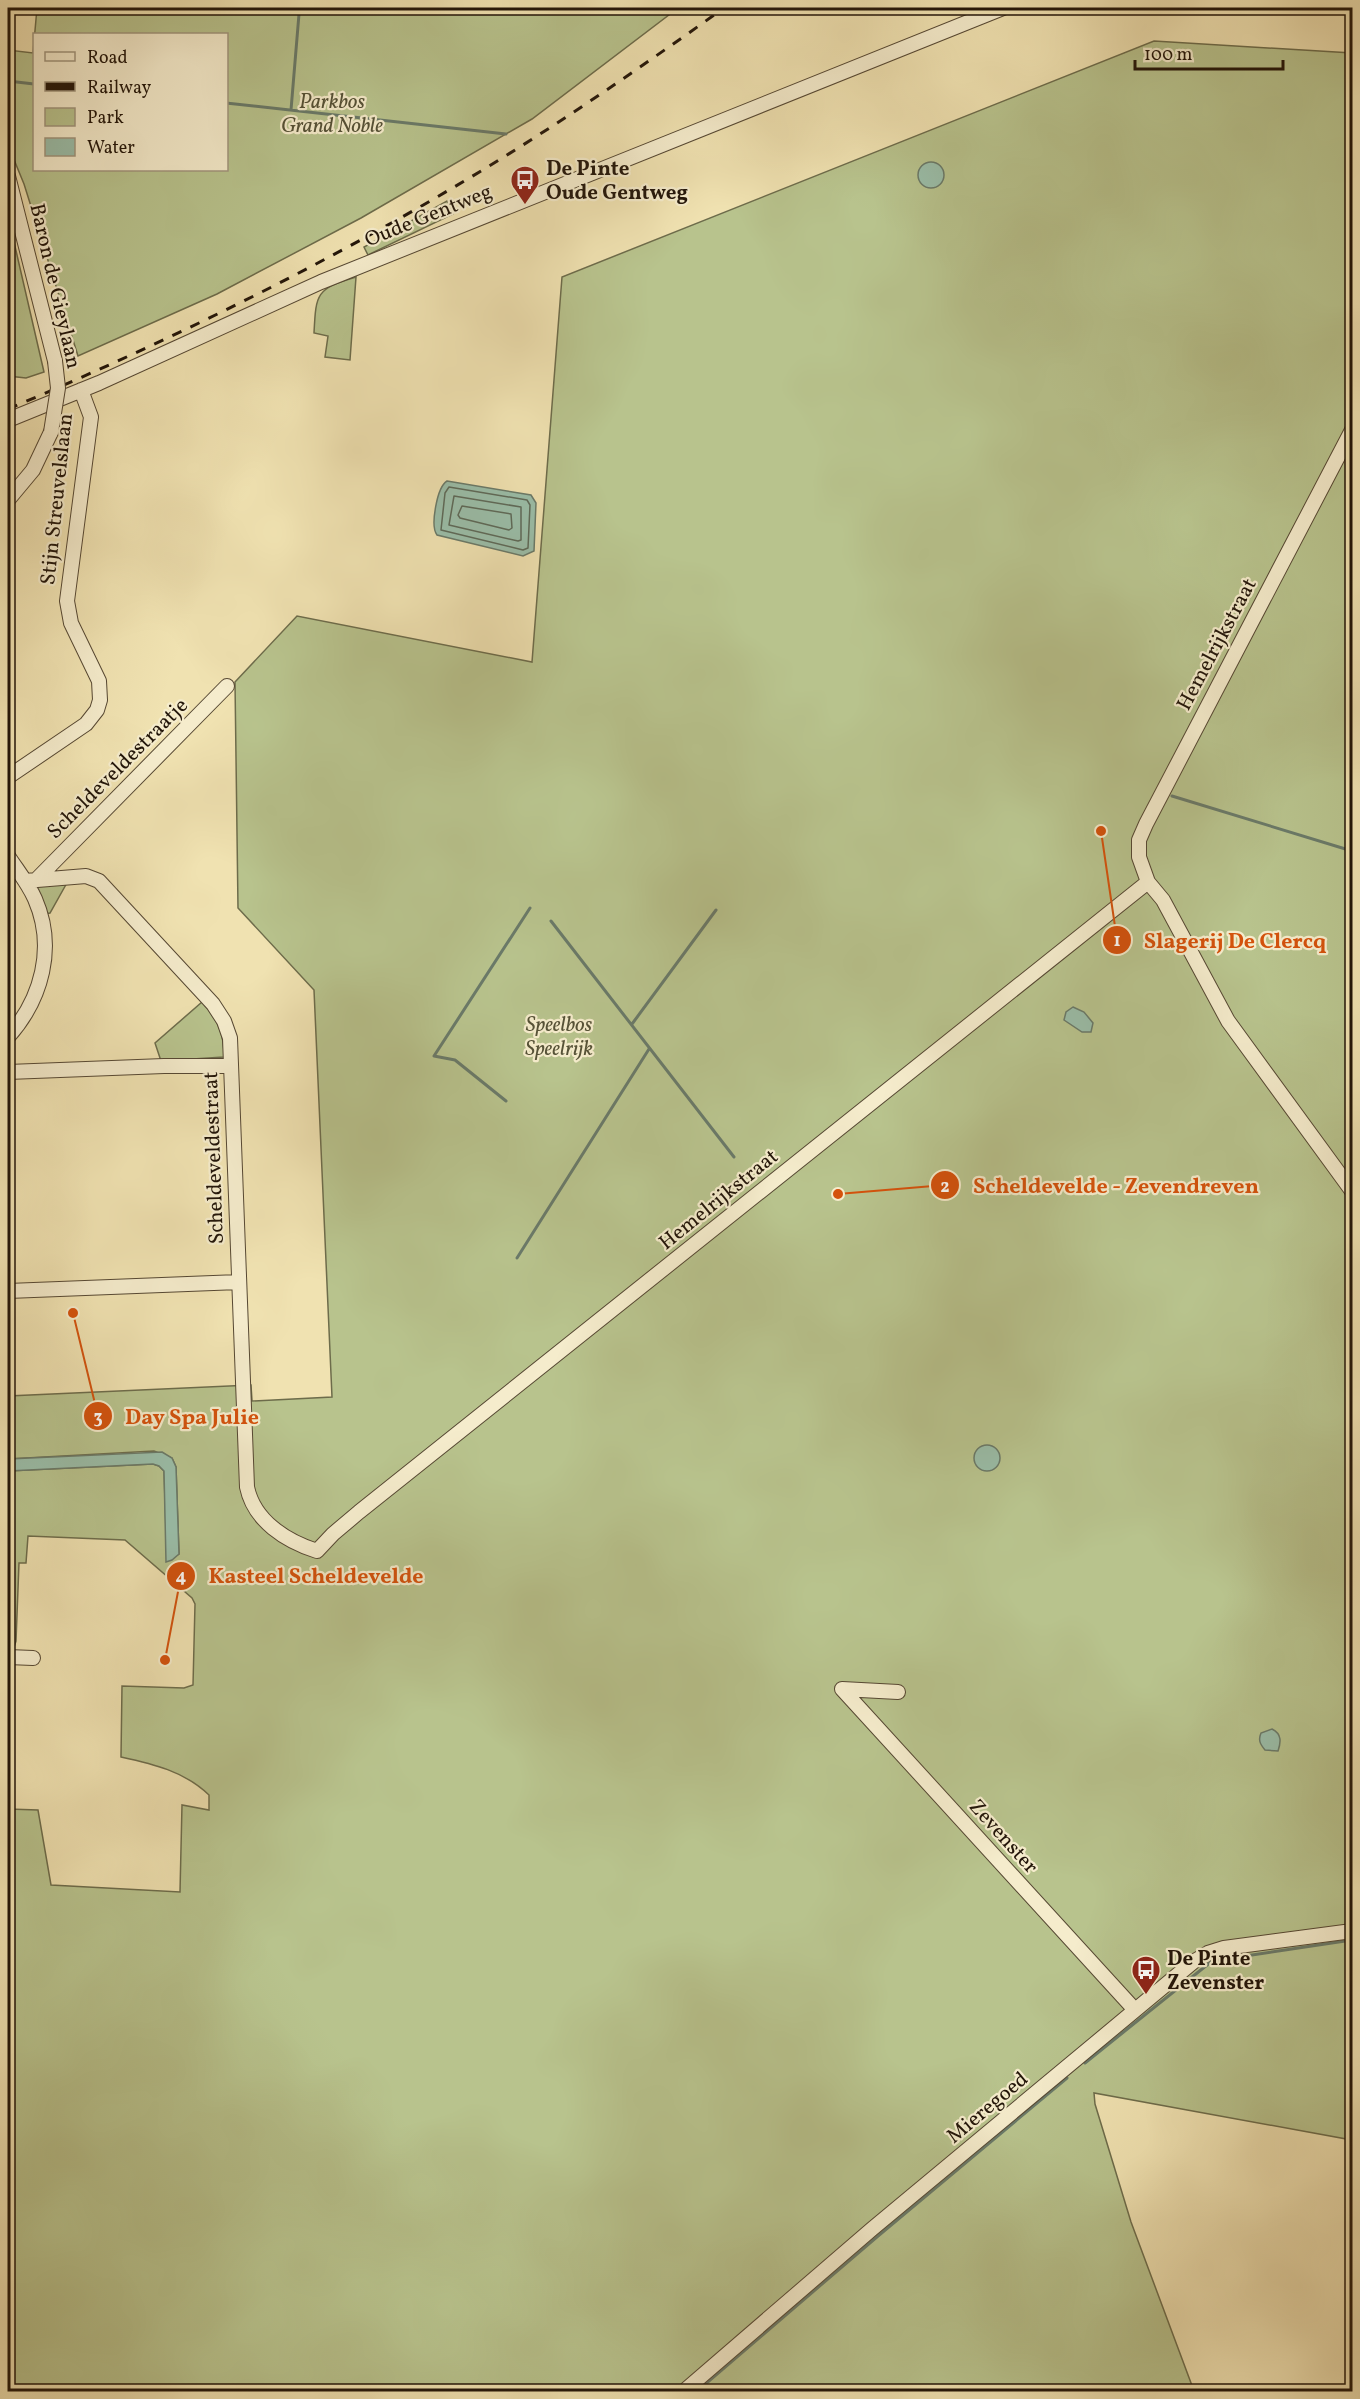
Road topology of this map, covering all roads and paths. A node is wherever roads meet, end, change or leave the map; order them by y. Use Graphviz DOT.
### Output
graph roads {
  1 [pos="1003,8"];
  2 [pos="8,176"];
  3 [pos="81,390"];
  4 [pos="8,420"];
  5 [pos="1353,430"];
  6 [pos="8,500"];
  7 [pos="227,686"];
  8 [pos="8,777"];
  9 [pos="8,856"];
  10 [pos="31,880"];
  11 [pos="1148,882"];
  12 [pos="8,1036"];
  13 [pos="231,1066"];
  14 [pos="8,1072"];
  15 [pos="1353,1191"];
  16 [pos="239,1282"];
  17 [pos="8,1291"];
  18 [pos="317,1551"];
  19 [pos="8,1657"];
  20 [pos="33,1658"];
  21 [pos="898,1692"];
  22 [pos="1353,1931"];
  23 [pos="1134,2010"];
  24 [pos="683,2391"];
  1 -- 3 [label="street, Oude Gentweg"];
  2 -- 6 [label="street, Baron de Gieylaan, bridge"];
  3 -- 4 [label="street, Oude Gentweg"];
  3 -- 8 [label="street, Stijn Streuvelslaan"];
  5 -- 11 [label="street, Hemelrijkstraat"];
  7 -- 10 [label="street, Scheldeveldestraatje"];
  9 -- 10 [label="street"];
  10 -- 12 [label="street"];
  10 -- 13 [label="street, Scheldeveldestraat"];
  11 -- 15 [label="street, Hemelrijkstraat"];
  11 -- 18 [label="street, Hemelrijkstraat"];
  13 -- 14 [label="street"];
  13 -- 16 [label="street, Scheldeveldestraat"];
  16 -- 17 [label="street"];
  16 -- 18 [label="street, Scheldeveldestraat"];
  19 -- 20 [label="street"];
  21 -- 23 [label="street, Zevenster"];
  22 -- 23 [label="street, Mieregoed"];
  23 -- 24 [label="street, Mieregoed"];
}
